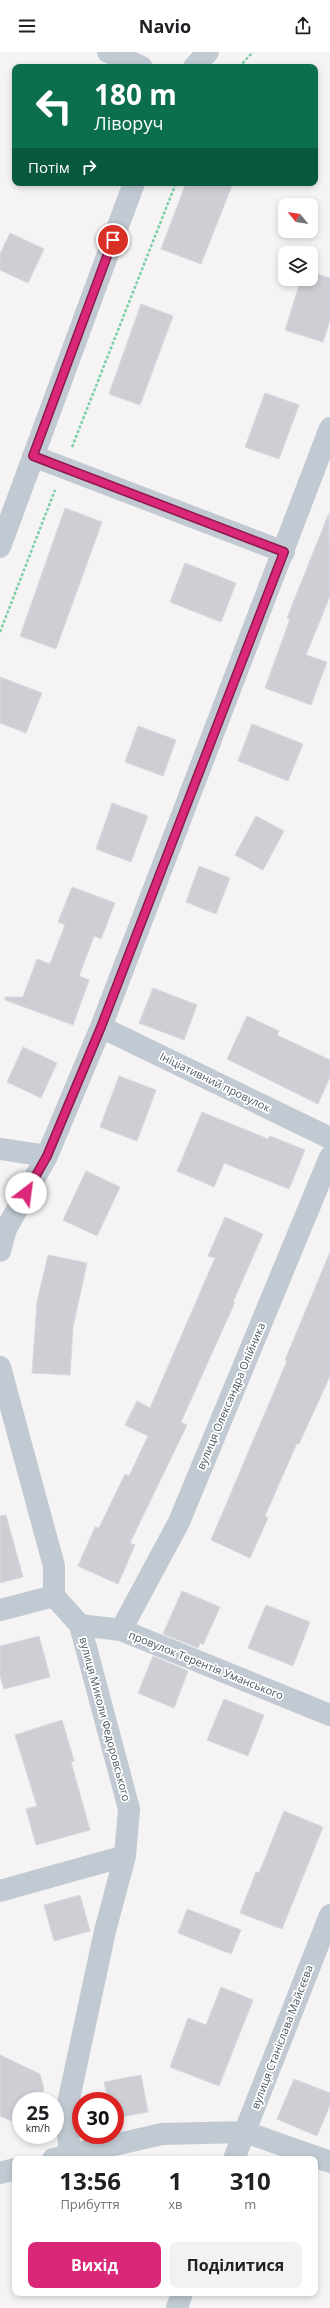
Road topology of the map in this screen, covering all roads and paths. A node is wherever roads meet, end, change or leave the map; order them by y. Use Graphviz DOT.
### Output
graph roads {
  1 [pos="108,52"];
  2 [pos="208,52"];
  3 [pos="253,52"];
  4 [pos="135,64"];
  5 [pos="197,64"];
  6 [pos="242,64"];
  7 [pos="133,186"];
  8 [pos="175,186"];
  9 [pos="330,428"];
  10 [pos="33,456"];
  11 [pos="63,468"];
  12 [pos="0,547"];
  13 [pos="284,552"];
  14 [pos="0,632"];
  15 [pos="101,1027"];
  16 [pos="330,1138"];
  17 [pos="0,1149"];
  18 [pos="47,1156"];
  19 [pos="330,1157"];
  20 [pos="3,1223"];
  21 [pos="0,1251"];
  22 [pos="0,1367"];
  23 [pos="54,1596"];
  24 [pos="0,1610"];
  25 [pos="80,1625"];
  26 [pos="121,1630"];
  27 [pos="330,1715"];
  28 [pos="125,1856"];
  29 [pos="0,1891"];
  30 [pos="330,1916"];
  31 [pos="245,2132"];
  32 [pos="62,2156"];
  33 [pos="66,2156"];
  34 [pos="235,2156"];
  35 [pos="313,2156"];
  36 [pos="318,2158"];
  37 [pos="330,2162"];
  38 [pos="12,2170"];
  39 [pos="0,2173"];
  40 [pos="181,2296"];
  41 [pos="177,2308"];
  1 -- 4 [label="street"];
  2 -- 5 [label="street"];
  3 -- 6 [label="path"];
  7 -- 10 [label="street"];
  8 -- 11 [label="path"];
  9 -- 13 [label="street"];
  10 -- 11 [label="street"];
  10 -- 12 [label="street"];
  11 -- 13 [label="street"];
  11 -- 14 [label="path"];
  13 -- 15 [label="street"];
  15 -- 16 [label="street, Ініціативний провулок"];
  15 -- 18 [label="street"];
  17 -- 18 [label="street"];
  18 -- 20 [label="street"];
  19 -- 26 [label="street, вулиця Олександра Олійника"];
  20 -- 21 [label="street"];
  22 -- 23 [label="street"];
  23 -- 24 [label="street"];
  23 -- 25 [label="street, вулиця Миколи Федоровського"];
  25 -- 26 [label="street, провулок Терентія Уманського"];
  25 -- 28 [label="street, вулиця Миколи Федоровського"];
  26 -- 27 [label="street, провулок Терентія Уманського"];
  28 -- 29 [label="street"];
  28 -- 32 [label="street, вулиця Миколи Федоровського"];
  30 -- 31 [label="street, вулиця Станіслава Майсєєва"];
  31 -- 33 [label="street"];
  31 -- 34 [label="street, вулиця Станіслава Майсєєва"];
  31 -- 35 [label="street"];
  36 -- 37 [label="street"];
  38 -- 39 [label="street"];
  40 -- 41 [label="street"];
}
